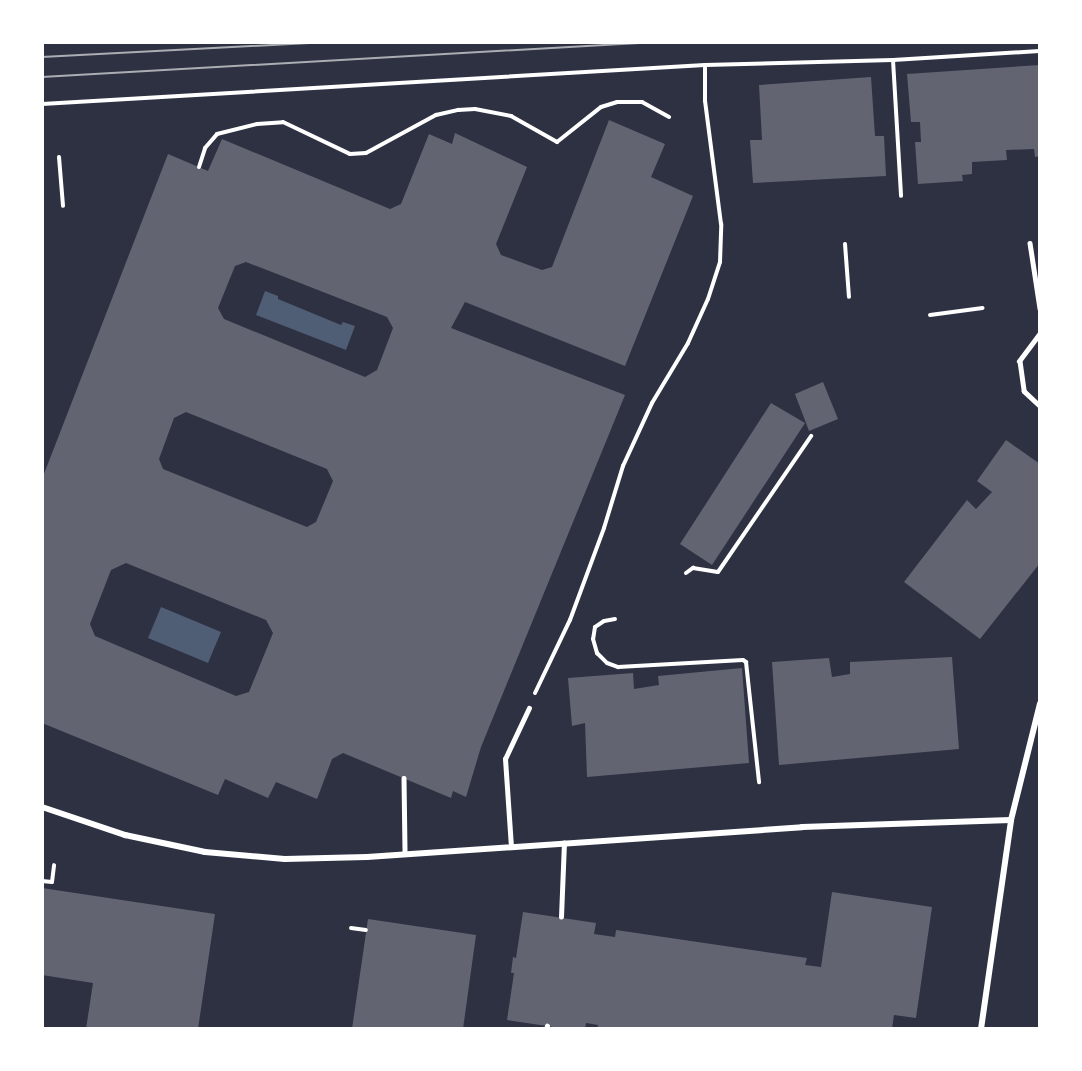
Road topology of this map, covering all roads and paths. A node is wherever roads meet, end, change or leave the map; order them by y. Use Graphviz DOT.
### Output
graph roads {
  1 [pos="1040,51"];
  2 [pos="893,60"];
  3 [pos="705,65"];
  4 [pos="42,104"];
  5 [pos="669,117"];
  6 [pos="59,157"];
  7 [pos="199,167"];
  8 [pos="901,196"];
  9 [pos="63,207"];
  10 [pos="1030,243"];
  11 [pos="845,244"];
  12 [pos="849,297"];
  13 [pos="983,308"];
  14 [pos="1040,308"];
  15 [pos="930,315"];
  16 [pos="1040,334"];
  17 [pos="1040,406"];
  18 [pos="811,436"];
  19 [pos="686,573"];
  20 [pos="615,619"];
  21 [pos="1040,704"];
  22 [pos="529,708"];
  23 [pos="404,778"];
  24 [pos="759,782"];
  25 [pos="42,807"];
  26 [pos="1011,820"];
  27 [pos="564,843"];
  28 [pos="511,847"];
  29 [pos="405,854"];
  30 [pos="54,865"];
  31 [pos="42,881"];
  32 [pos="561,917"];
  33 [pos="351,928"];
  34 [pos="366,930"];
  35 [pos="981,1029"];
  1 -- 2 [label="path"];
  2 -- 3 [label="path"];
  2 -- 8 [label="path"];
  3 -- 4 [label="path"];
  3 -- 22 [label="path"];
  5 -- 7 [label="path"];
  6 -- 9 [label="path"];
  10 -- 14 [label="lane"];
  11 -- 12 [label="path"];
  13 -- 15 [label="path"];
  16 -- 17 [label="lane"];
  18 -- 19 [label="path"];
  20 -- 24 [label="path"];
  21 -- 26 [label="street"];
  22 -- 28 [label="lane"];
  23 -- 29 [label="lane"];
  25 -- 29 [label="street"];
  26 -- 27 [label="street"];
  26 -- 35 [label="street"];
  27 -- 28 [label="street"];
  27 -- 32 [label="lane"];
  28 -- 29 [label="street"];
  30 -- 31 [label="path"];
  33 -- 34 [label="path"];
}
